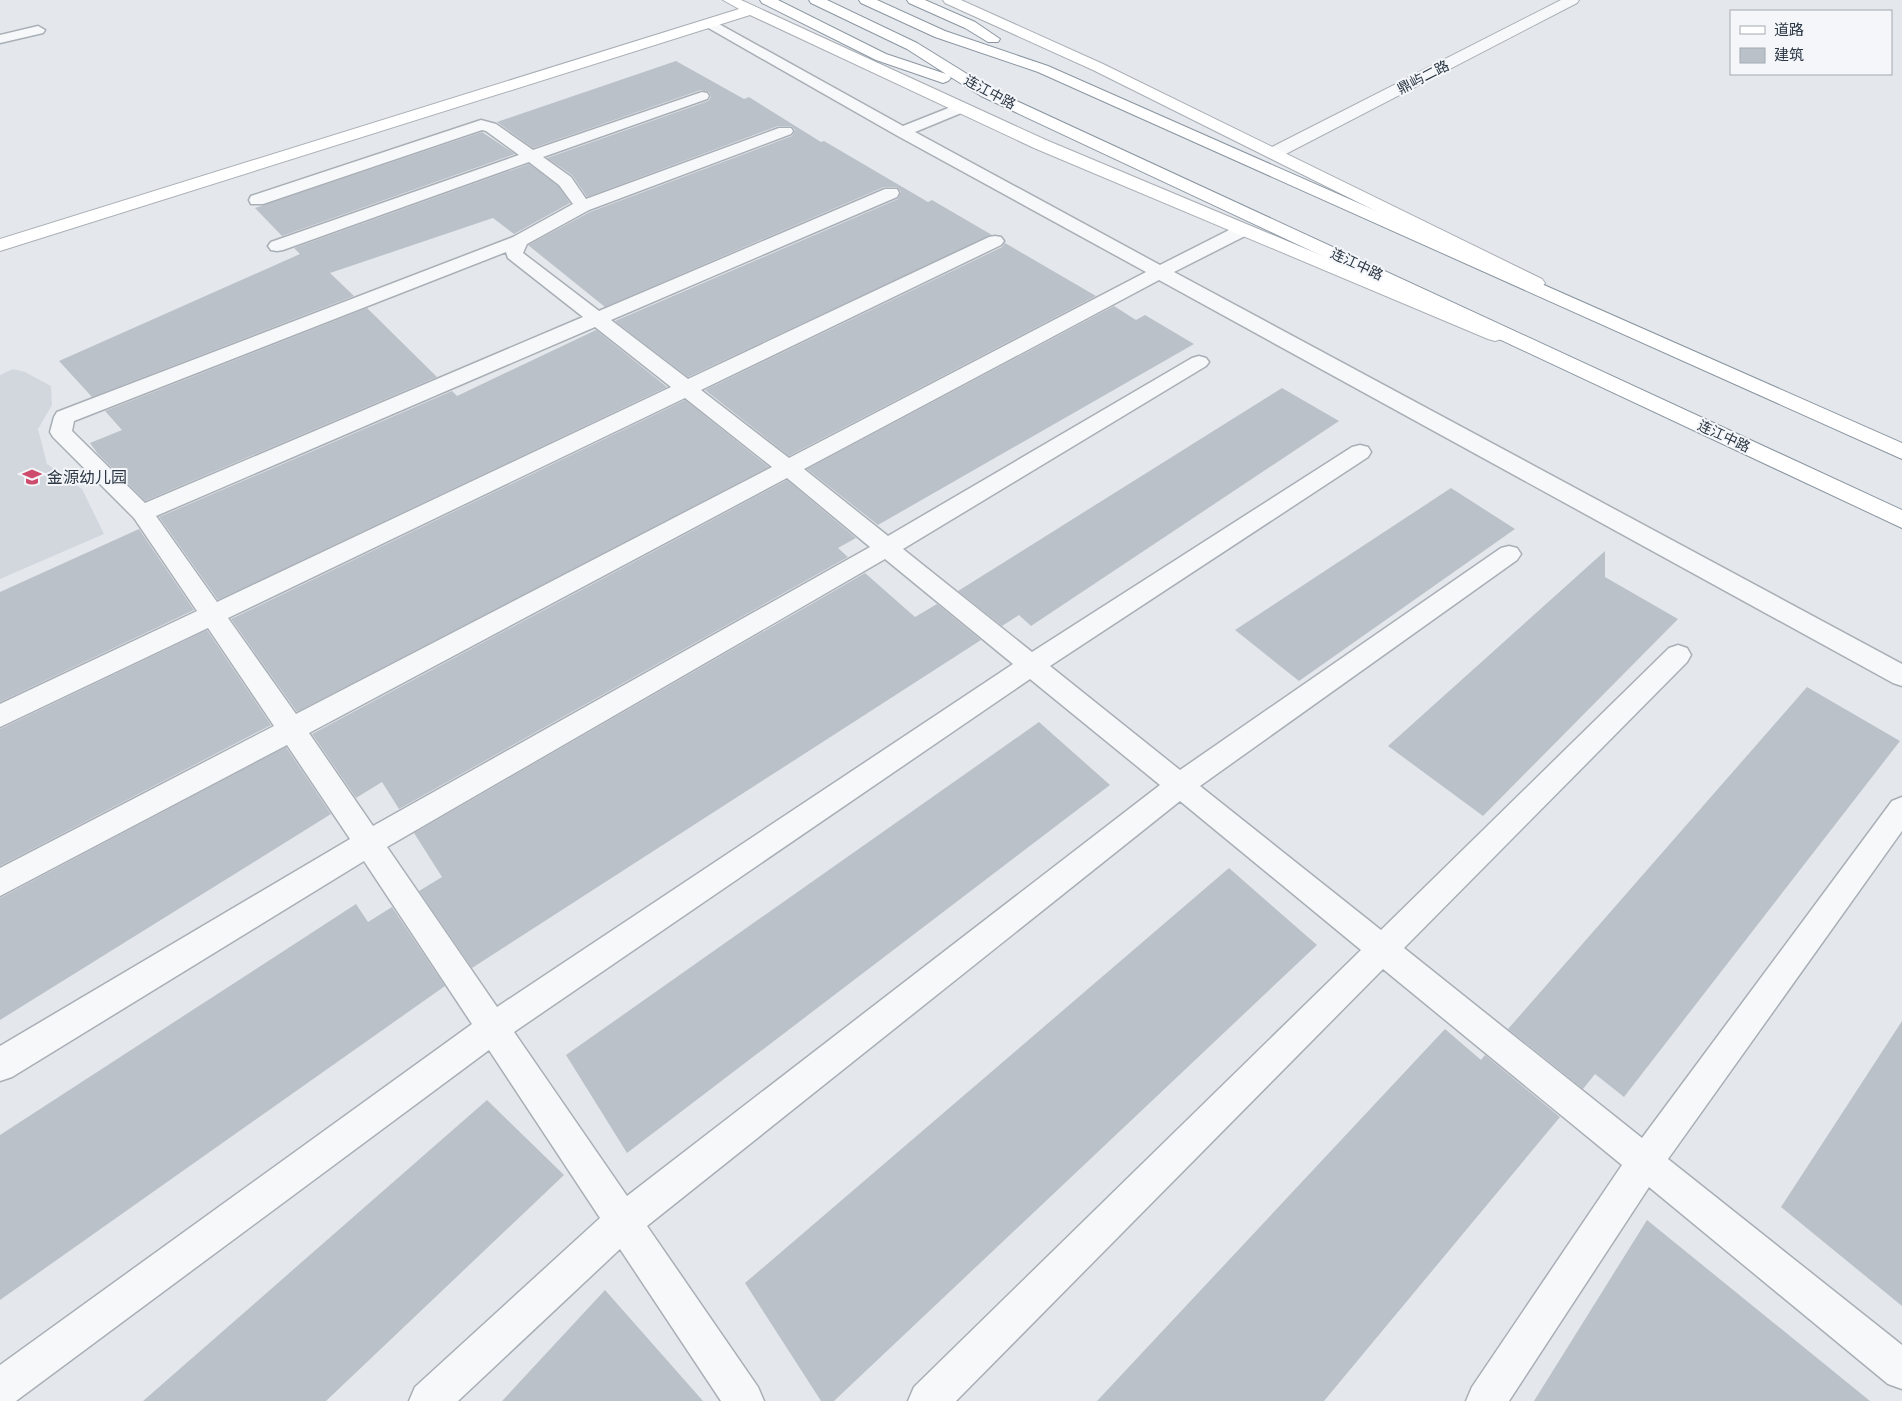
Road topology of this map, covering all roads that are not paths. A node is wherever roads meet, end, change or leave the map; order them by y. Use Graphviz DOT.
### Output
graph roads {
  1 [pos="730,0"];
  2 [pos="767,0"];
  3 [pos="816,0"];
  4 [pos="866,0"];
  5 [pos="914,0"];
  6 [pos="950,0"];
  7 [pos="1572,0"];
  8 [pos="751,10"];
  9 [pos="710,23"];
  10 [pos="38,30"];
  11 [pos="0,39"];
  12 [pos="1043,69"];
  13 [pos="987,93"];
  14 [pos="702,96"];
  15 [pos="961,108"];
  16 [pos="785,131"];
  17 [pos="902,132"];
  18 [pos="1274,153"];
  19 [pos="531,156"];
  20 [pos="891,193"];
  21 [pos="256,200"];
  22 [pos="583,206"];
  23 [pos="1243,230"];
  24 [pos="519,241"];
  25 [pos="995,241"];
  26 [pos="0,245"];
  27 [pos="277,246"];
  28 [pos="1160,272"];
  29 [pos="597,318"];
  30 [pos="1637,334"];
  31 [pos="1199,362"];
  32 [pos="1598,376"];
  33 [pos="686,388"];
  34 [pos="1360,452"];
  35 [pos="1902,452"];
  36 [pos="788,468"];
  37 [pos="142,513"];
  38 [pos="1902,520"];
  39 [pos="886,548"];
  40 [pos="1509,554"];
  41 [pos="213,614"];
  42 [pos="1678,655"];
  43 [pos="1031,665"];
  44 [pos="1902,676"];
  45 [pos="0,716"];
  46 [pos="292,730"];
  47 [pos="1180,785"];
  48 [pos="1902,809"];
  49 [pos="368,843"];
  50 [pos="0,883"];
  51 [pos="1382,949"];
  52 [pos="493,1028"];
  53 [pos="0,1065"];
  54 [pos="1645,1162"];
  55 [pos="623,1222"];
  56 [pos="1902,1370"];
  57 [pos="0,1389"];
  58 [pos="429,1401"];
  59 [pos="744,1401"];
  60 [pos="928,1401"];
  61 [pos="1486,1401"];
  1 -- 8 [label="main road"];
  2 -- 13 [label="main road"];
  3 -- 13 [label="main road, 连江中路"];
  4 -- 12 [label="main road"];
  5 -- 12 [label="main road"];
  6 -- 18 [label="main road"];
  7 -- 18 [label="street, 鼎屿二路"];
  8 -- 9 [label="main road"];
  8 -- 15 [label="main road"];
  9 -- 17 [label="lane"];
  9 -- 26 [label="main road"];
  10 -- 11 [label="lane"];
  12 -- 30 [label="main road"];
  13 -- 32 [label="main road, 连江中路"];
  14 -- 19 [label="lane"];
  15 -- 17 [label="lane"];
  15 -- 23 [label="main road"];
  16 -- 22 [label="lane"];
  17 -- 28 [label="lane"];
  18 -- 30 [label="main road"];
  19 -- 21 [label="lane"];
  19 -- 22 [label="lane"];
  19 -- 27 [label="lane"];
  20 -- 29 [label="lane"];
  22 -- 24 [label="lane"];
  23 -- 28 [label="lane"];
  23 -- 32 [label="main road"];
  24 -- 29 [label="lane"];
  24 -- 37 [label="lane"];
  25 -- 33 [label="lane"];
  28 -- 36 [label="lane"];
  28 -- 44 [label="lane"];
  29 -- 33 [label="lane"];
  29 -- 37 [label="lane"];
  30 -- 35 [label="main road"];
  31 -- 39 [label="lane"];
  32 -- 38 [label="main road, 连江中路"];
  33 -- 36 [label="lane"];
  33 -- 41 [label="lane"];
  34 -- 43 [label="lane"];
  36 -- 39 [label="lane"];
  36 -- 46 [label="lane"];
  37 -- 41 [label="lane"];
  39 -- 43 [label="lane"];
  39 -- 49 [label="lane"];
  40 -- 47 [label="lane"];
  41 -- 45 [label="lane"];
  41 -- 46 [label="lane"];
  42 -- 51 [label="lane"];
  43 -- 47 [label="lane"];
  43 -- 52 [label="lane"];
  46 -- 49 [label="lane"];
  46 -- 50 [label="lane"];
  47 -- 51 [label="lane"];
  47 -- 55 [label="lane"];
  48 -- 54 [label="lane"];
  49 -- 52 [label="lane"];
  49 -- 53 [label="lane"];
  51 -- 54 [label="lane"];
  51 -- 60 [label="lane"];
  52 -- 55 [label="lane"];
  52 -- 57 [label="lane"];
  54 -- 56 [label="lane"];
  54 -- 61 [label="lane"];
  55 -- 58 [label="lane"];
  55 -- 59 [label="lane"];
}
